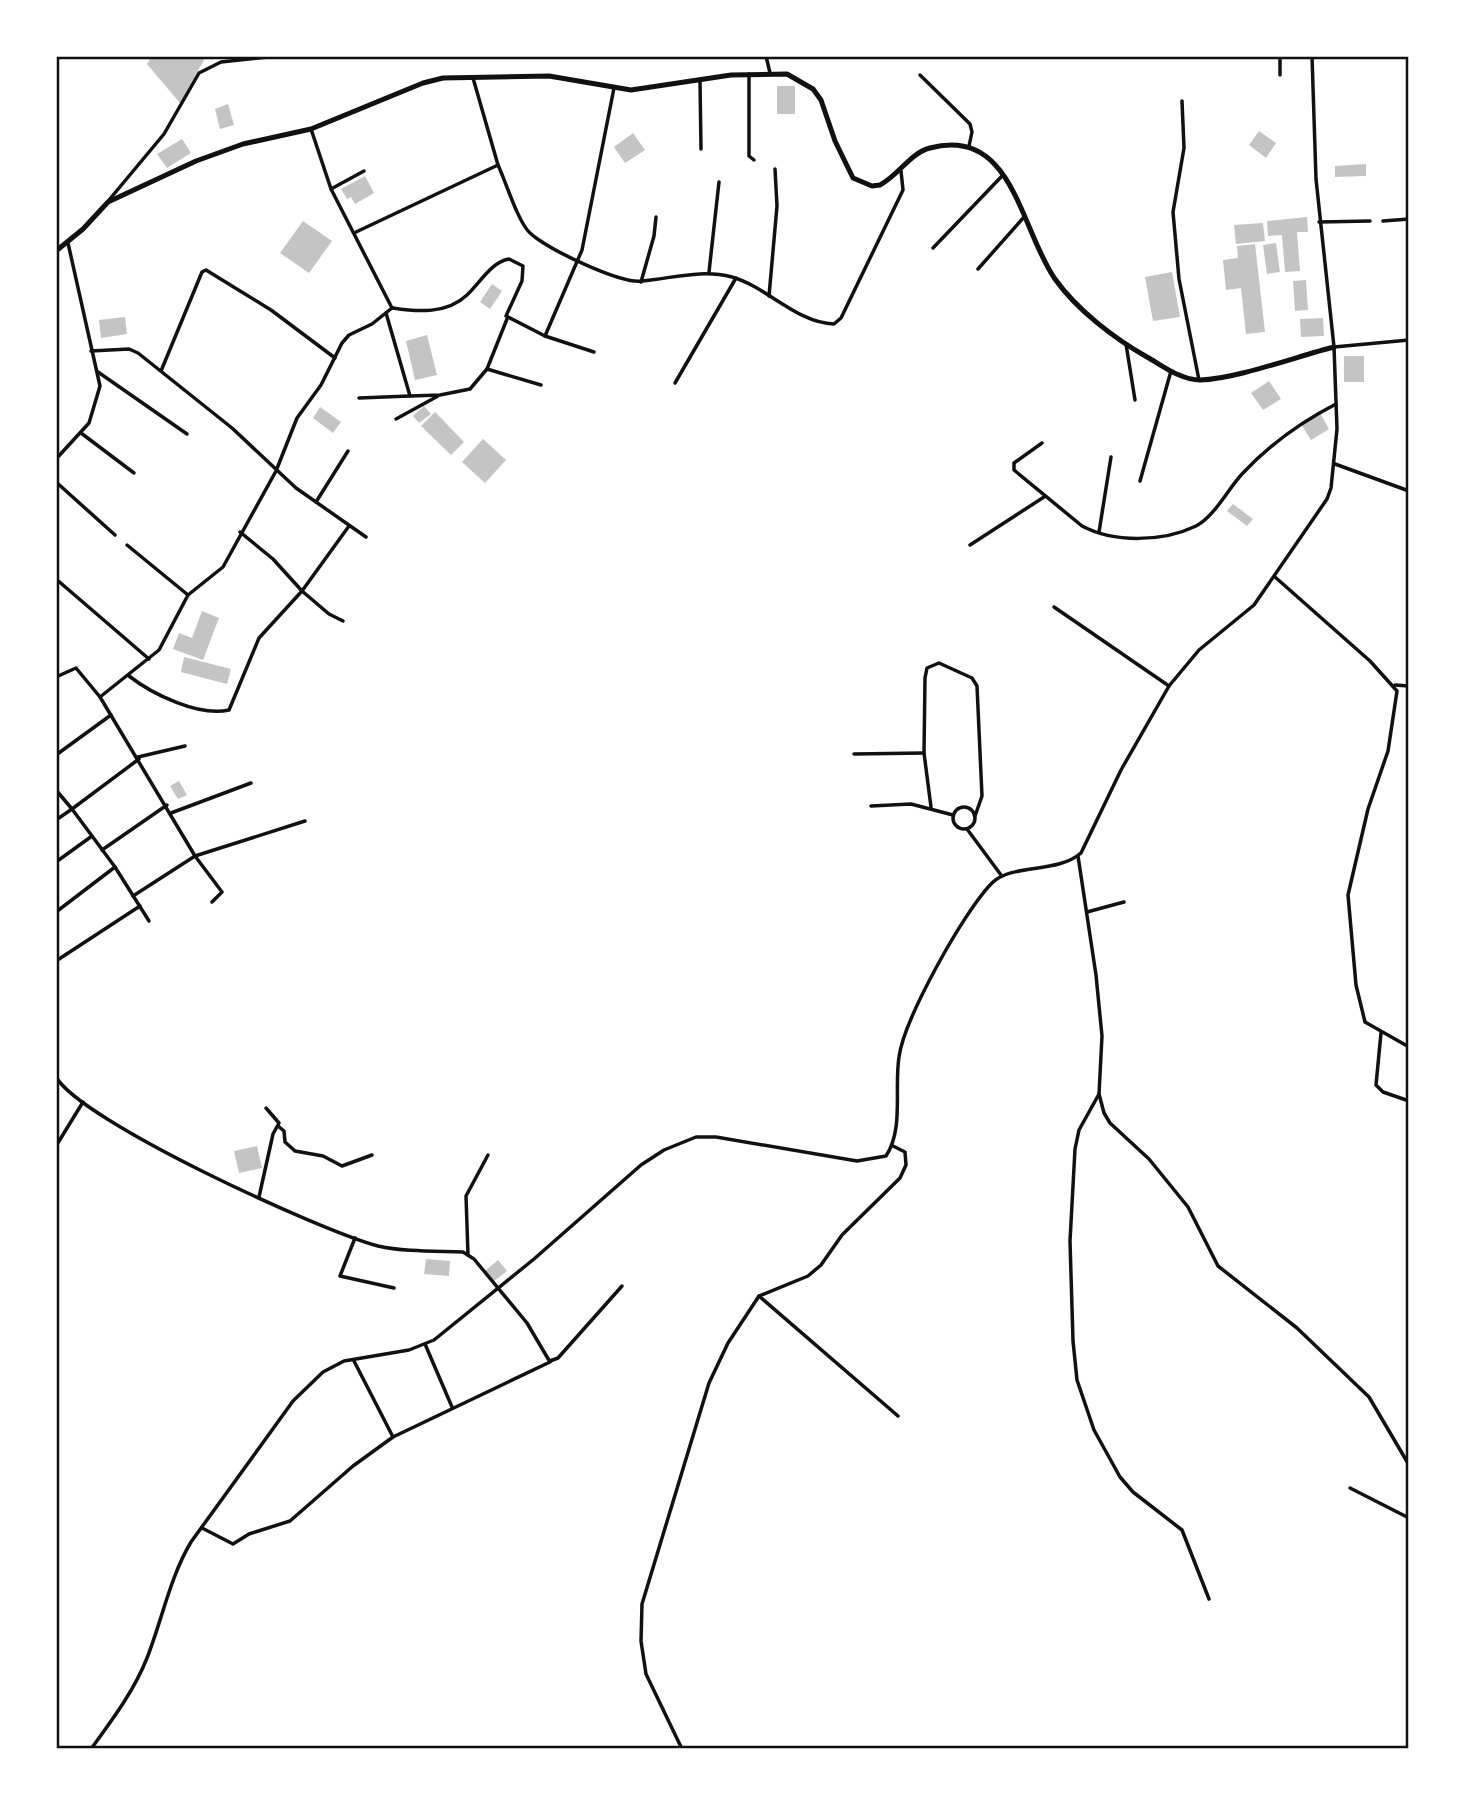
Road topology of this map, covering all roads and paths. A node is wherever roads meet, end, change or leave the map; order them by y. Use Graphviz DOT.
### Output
graph roads {
  1 [pos="278,56"];
  2 [pos="766,56"];
  3 [pos="1280,56"];
  4 [pos="1312,56"];
  5 [pos="770,73"];
  6 [pos="749,74"];
  7 [pos="920,75"];
  8 [pos="1280,75"];
  9 [pos="473,76"];
  10 [pos="700,78"];
  11 [pos="615,86"];
  12 [pos="1182,101"];
  13 [pos="311,129"];
  14 [pos="969,146"];
  15 [pos="701,149"];
  16 [pos="754,160"];
  17 [pos="498,164"];
  18 [pos="775,169"];
  19 [pos="364,170"];
  20 [pos="901,171"];
  21 [pos="1003,174"];
  22 [pos="719,181"];
  23 [pos="331,189"];
  24 [pos="108,202"];
  25 [pos="656,217"];
  26 [pos="1024,217"];
  27 [pos="1409,219"];
  28 [pos="1383,220"];
  29 [pos="1370,221"];
  30 [pos="1320,222"];
  31 [pos="354,229"];
  32 [pos="68,243"];
  33 [pos="933,248"];
  34 [pos="56,251"];
  35 [pos="577,259"];
  36 [pos="978,270"];
  37 [pos="709,272"];
  38 [pos="736,278"];
  39 [pos="641,282"];
  40 [pos="769,296"];
  41 [pos="392,308"];
  42 [pos="386,313"];
  43 [pos="508,319"];
  44 [pos="545,336"];
  45 [pos="1409,340"];
  46 [pos="1125,342"];
  47 [pos="1334,347"];
  48 [pos="92,351"];
  49 [pos="594,352"];
  50 [pos="335,358"];
  51 [pos="487,369"];
  52 [pos="161,371"];
  53 [pos="1171,371"];
  54 [pos="98,372"];
  55 [pos="1199,380"];
  56 [pos="675,383"];
  57 [pos="541,385"];
  58 [pos="440,395"];
  59 [pos="410,396"];
  60 [pos="359,398"];
  61 [pos="1135,400"];
  62 [pos="1336,404"];
  63 [pos="396,419"];
  64 [pos="81,433"];
  65 [pos="187,434"];
  66 [pos="1042,443"];
  67 [pos="348,452"];
  68 [pos="1111,457"];
  69 [pos="56,459"];
  70 [pos="1335,464"];
  71 [pos="276,471"];
  72 [pos="134,473"];
  73 [pos="1140,481"];
  74 [pos="56,482"];
  75 [pos="1409,491"];
  76 [pos="1045,497"];
  77 [pos="316,502"];
  78 [pos="349,526"];
  79 [pos="240,532"];
  80 [pos="1099,532"];
  81 [pos="115,535"];
  82 [pos="366,537"];
  83 [pos="127,545"];
  84 [pos="970,545"];
  85 [pos="1275,577"];
  86 [pos="56,579"];
  87 [pos="302,591"];
  88 [pos="188,595"];
  89 [pos="1054,607"];
  90 [pos="342,621"];
  91 [pos="149,659"];
  92 [pos="129,676"];
  93 [pos="56,677"];
  94 [pos="1395,685"];
  95 [pos="1169,686"];
  96 [pos="1409,686"];
  97 [pos="100,697"];
  98 [pos="111,715"];
  99 [pos="185,746"];
  100 [pos="924,753"];
  101 [pos="854,754"];
  102 [pos="56,755"];
  103 [pos="138,758"];
  104 [pos="251,783"];
  105 [pos="56,790"];
  106 [pos="167,805"];
  107 [pos="871,806"];
  108 [pos="931,807"];
  109 [pos="72,809"];
  110 [pos="171,813"];
  111 [pos="953,815"];
  112 [pos="975,816"];
  113 [pos="56,820"];
  114 [pos="304,821"];
  115 [pos="967,829"];
  116 [pos="92,836"];
  117 [pos="102,850"];
  118 [pos="195,856"];
  119 [pos="1077,856"];
  120 [pos="56,862"];
  121 [pos="116,867"];
  122 [pos="1001,875"];
  123 [pos="133,895"];
  124 [pos="212,902"];
  125 [pos="1124,902"];
  126 [pos="140,906"];
  127 [pos="56,912"];
  128 [pos="1087,912"];
  129 [pos="149,920"];
  130 [pos="56,961"];
  131 [pos="1381,1033"];
  132 [pos="1409,1046"];
  133 [pos="56,1076"];
  134 [pos="1099,1094"];
  135 [pos="1409,1101"];
  136 [pos="83,1102"];
  137 [pos="266,1108"];
  138 [pos="278,1126"];
  139 [pos="56,1146"];
  140 [pos="893,1146"];
  141 [pos="372,1155"];
  142 [pos="488,1155"];
  143 [pos="259,1197"];
  144 [pos="355,1238"];
  145 [pos="468,1255"];
  146 [pos="622,1286"];
  147 [pos="394,1288"];
  148 [pos="497,1290"];
  149 [pos="759,1296"];
  150 [pos="425,1344"];
  151 [pos="354,1361"];
  152 [pos="550,1361"];
  153 [pos="452,1408"];
  154 [pos="898,1416"];
  155 [pos="393,1437"];
  156 [pos="1409,1465"];
  157 [pos="1350,1488"];
  158 [pos="1409,1518"];
  159 [pos="202,1527"];
  160 [pos="1209,1599"];
  161 [pos="91,1749"];
  162 [pos="682,1749"];
  1 -- 24 [label="street"];
  2 -- 5 [label="street"];
  3 -- 8 [label="street"];
  4 -- 30 [label="street"];
  5 -- 6 [label="street"];
  5 -- 20 [label="street"];
  6 -- 10 [label="street"];
  6 -- 16 [label="street"];
  7 -- 14 [label="street"];
  9 -- 11 [label="street"];
  9 -- 13 [label="street"];
  9 -- 17 [label="street"];
  10 -- 11 [label="street"];
  10 -- 15 [label="street"];
  11 -- 35 [label="street"];
  12 -- 55 [label="street"];
  13 -- 23 [label="street"];
  13 -- 24 [label="street"];
  14 -- 20 [label="street"];
  14 -- 21 [label="street"];
  17 -- 31 [label="street"];
  17 -- 35 [label="street"];
  18 -- 40 [label="street"];
  19 -- 23 [label="street"];
  20 -- 40 [label="street"];
  21 -- 26 [label="street"];
  21 -- 33 [label="street"];
  22 -- 37 [label="street"];
  23 -- 31 [label="street"];
  24 -- 32 [label="street"];
  25 -- 39 [label="street"];
  26 -- 36 [label="street"];
  26 -- 46 [label="street"];
  27 -- 28 [label="street"];
  29 -- 30 [label="street"];
  30 -- 47 [label="street"];
  31 -- 41 [label="street"];
  32 -- 34 [label="street"];
  32 -- 48 [label="street"];
  35 -- 39 [label="street"];
  35 -- 44 [label="street"];
  37 -- 38 [label="street"];
  37 -- 39 [label="street"];
  38 -- 40 [label="street"];
  38 -- 56 [label="street"];
  41 -- 42 [label="street"];
  41 -- 43 [label="street"];
  42 -- 50 [label="street"];
  42 -- 59 [label="street"];
  43 -- 44 [label="street"];
  43 -- 51 [label="street"];
  44 -- 49 [label="street"];
  45 -- 47 [label="street"];
  46 -- 53 [label="street"];
  46 -- 61 [label="street"];
  47 -- 55 [label="street"];
  47 -- 62 [label="street"];
  48 -- 52 [label="street"];
  48 -- 54 [label="street"];
  50 -- 52 [label="street"];
  50 -- 71 [label="street"];
  51 -- 57 [label="street"];
  51 -- 58 [label="street"];
  52 -- 71 [label="street"];
  53 -- 55 [label="street"];
  53 -- 73 [label="street"];
  54 -- 64 [label="street"];
  54 -- 65 [label="street"];
  58 -- 59 [label="street"];
  58 -- 63 [label="street"];
  59 -- 60 [label="street"];
  62 -- 70 [label="street"];
  62 -- 80 [label="street"];
  64 -- 69 [label="street"];
  64 -- 72 [label="street"];
  66 -- 76 [label="street"];
  67 -- 77 [label="street"];
  68 -- 80 [label="street"];
  70 -- 75 [label="street"];
  70 -- 85 [label="street"];
  71 -- 77 [label="street"];
  71 -- 79 [label="street"];
  74 -- 81 [label="street"];
  76 -- 80 [label="street"];
  76 -- 84 [label="street"];
  77 -- 78 [label="street"];
  78 -- 82 [label="street"];
  78 -- 87 [label="street"];
  79 -- 87 [label="street"];
  79 -- 88 [label="street"];
  83 -- 88 [label="street"];
  85 -- 94 [label="street"];
  85 -- 95 [label="street"];
  86 -- 91 [label="street"];
  87 -- 90 [label="street"];
  87 -- 92 [label="street"];
  88 -- 91 [label="street"];
  89 -- 95 [label="street"];
  91 -- 92 [label="street"];
  92 -- 97 [label="street"];
  93 -- 97 [label="street"];
  94 -- 96 [label="street"];
  94 -- 131 [label="street"];
  95 -- 119 [label="street"];
  97 -- 98 [label="street"];
  98 -- 102 [label="street"];
  98 -- 103 [label="street"];
  99 -- 103 [label="street"];
  100 -- 101 [label="street"];
  100 -- 108 [label="street"];
  100 -- 112 [label="street"];
  103 -- 106 [label="street"];
  103 -- 109 [label="street"];
  104 -- 110 [label="street"];
  105 -- 109 [label="street"];
  106 -- 110 [label="street"];
  106 -- 117 [label="street"];
  107 -- 108 [label="street"];
  108 -- 111 [label="street"];
  109 -- 113 [label="street"];
  109 -- 116 [label="street"];
  110 -- 118 [label="street"];
  111 -- 112 [label="street"];
  111 -- 115 [label="street"];
  112 -- 115 [label="street"];
  114 -- 118 [label="street"];
  115 -- 122 [label="street"];
  116 -- 117 [label="street"];
  116 -- 120 [label="street"];
  117 -- 121 [label="street"];
  118 -- 123 [label="street"];
  118 -- 124 [label="street"];
  119 -- 122 [label="street"];
  119 -- 128 [label="street"];
  121 -- 123 [label="street"];
  121 -- 127 [label="street"];
  122 -- 140 [label="street"];
  123 -- 126 [label="street"];
  125 -- 128 [label="street"];
  126 -- 129 [label="street"];
  126 -- 130 [label="street"];
  128 -- 134 [label="street"];
  131 -- 132 [label="street"];
  131 -- 135 [label="street"];
  133 -- 136 [label="street"];
  134 -- 156 [label="street"];
  134 -- 160 [label="street"];
  136 -- 139 [label="street"];
  136 -- 143 [label="street"];
  137 -- 138 [label="street"];
  138 -- 141 [label="street"];
  138 -- 143 [label="street"];
  140 -- 148 [label="street"];
  140 -- 149 [label="street"];
  142 -- 145 [label="street"];
  143 -- 144 [label="street"];
  144 -- 145 [label="street"];
  144 -- 147 [label="street"];
  145 -- 148 [label="street"];
  146 -- 152 [label="street"];
  148 -- 150 [label="street"];
  148 -- 152 [label="street"];
  149 -- 154 [label="street"];
  149 -- 162 [label="street"];
  150 -- 151 [label="street"];
  150 -- 153 [label="street"];
  151 -- 155 [label="street"];
  151 -- 159 [label="street"];
  152 -- 153 [label="street"];
  153 -- 155 [label="street"];
  155 -- 159 [label="street"];
  157 -- 158 [label="street"];
  159 -- 161 [label="street"];
}
